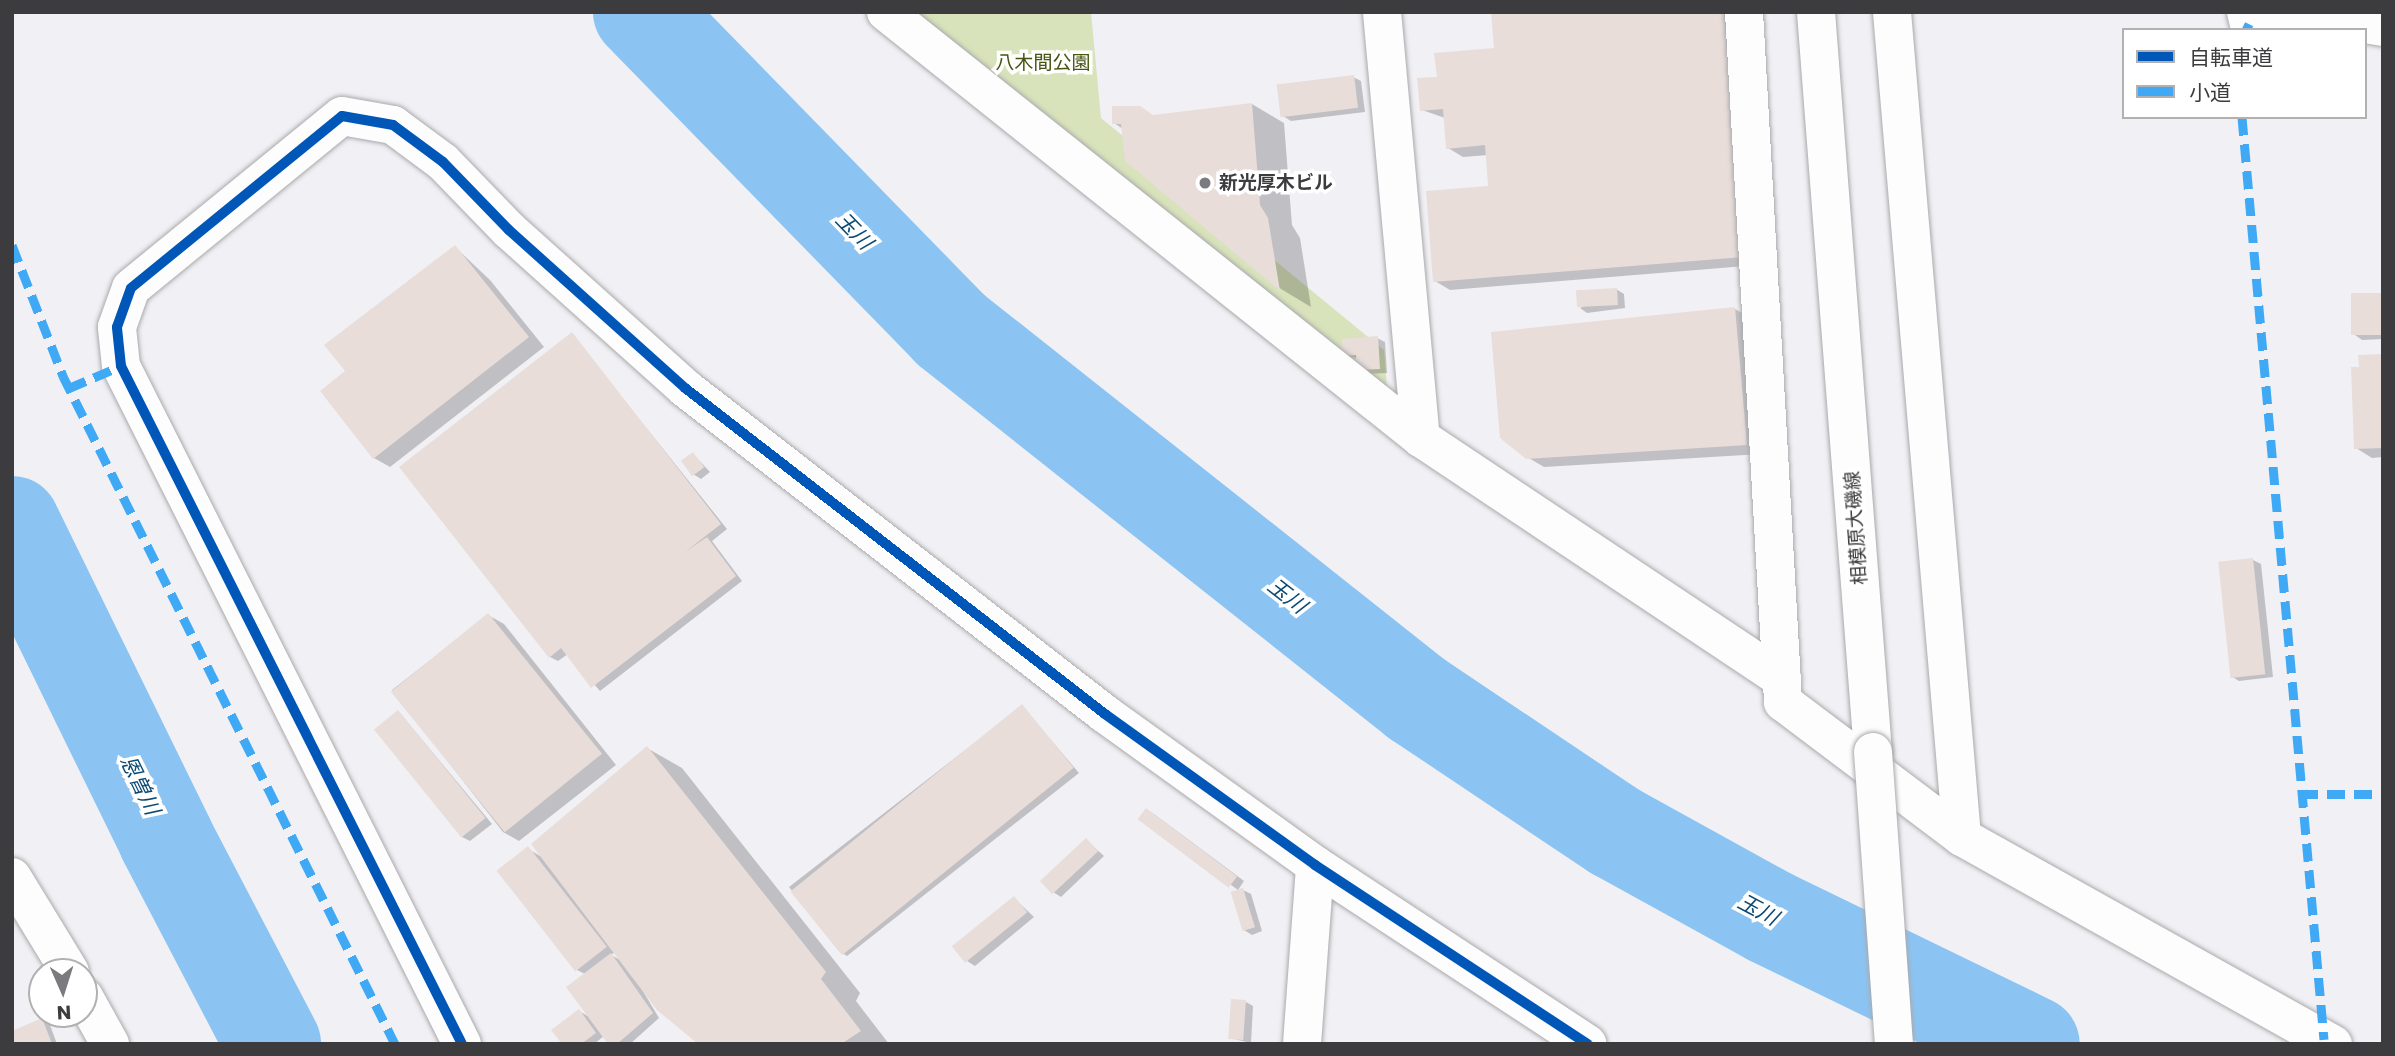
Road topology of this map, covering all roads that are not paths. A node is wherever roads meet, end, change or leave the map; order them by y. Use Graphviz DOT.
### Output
graph roads {
  1 [pos="887,12"];
  2 [pos="1382,12"];
  3 [pos="1744,12"];
  4 [pos="1816,12"];
  5 [pos="1892,12"];
  6 [pos="2246,12"];
  7 [pos="2383,27"];
  8 [pos="1421,438"];
  9 [pos="1782,679"];
  10 [pos="1962,837"];
  11 [pos="1315,864"];
  12 [pos="12,877"];
  13 [pos="61,958"];
  14 [pos="98,1022"];
  15 [pos="110,1044"];
  16 [pos="462,1044"];
  17 [pos="1302,1044"];
  18 [pos="1587,1044"];
  19 [pos="1894,1044"];
  20 [pos="2333,1044"];
  1 -- 8 [label="street"];
  2 -- 8 [label="street"];
  3 -- 9 [label="street"];
  4 -- 19 [label="street, 相模原大磯線, bridge"];
  5 -- 10 [label="street"];
  6 -- 7 [label="street"];
  8 -- 9 [label="street"];
  9 -- 10 [label="street"];
  10 -- 20 [label="street"];
  11 -- 16 [label="street"];
  11 -- 17 [label="street"];
  11 -- 18 [label="street"];
  12 -- 13 [label="street"];
  14 -- 15 [label="street"];
}
